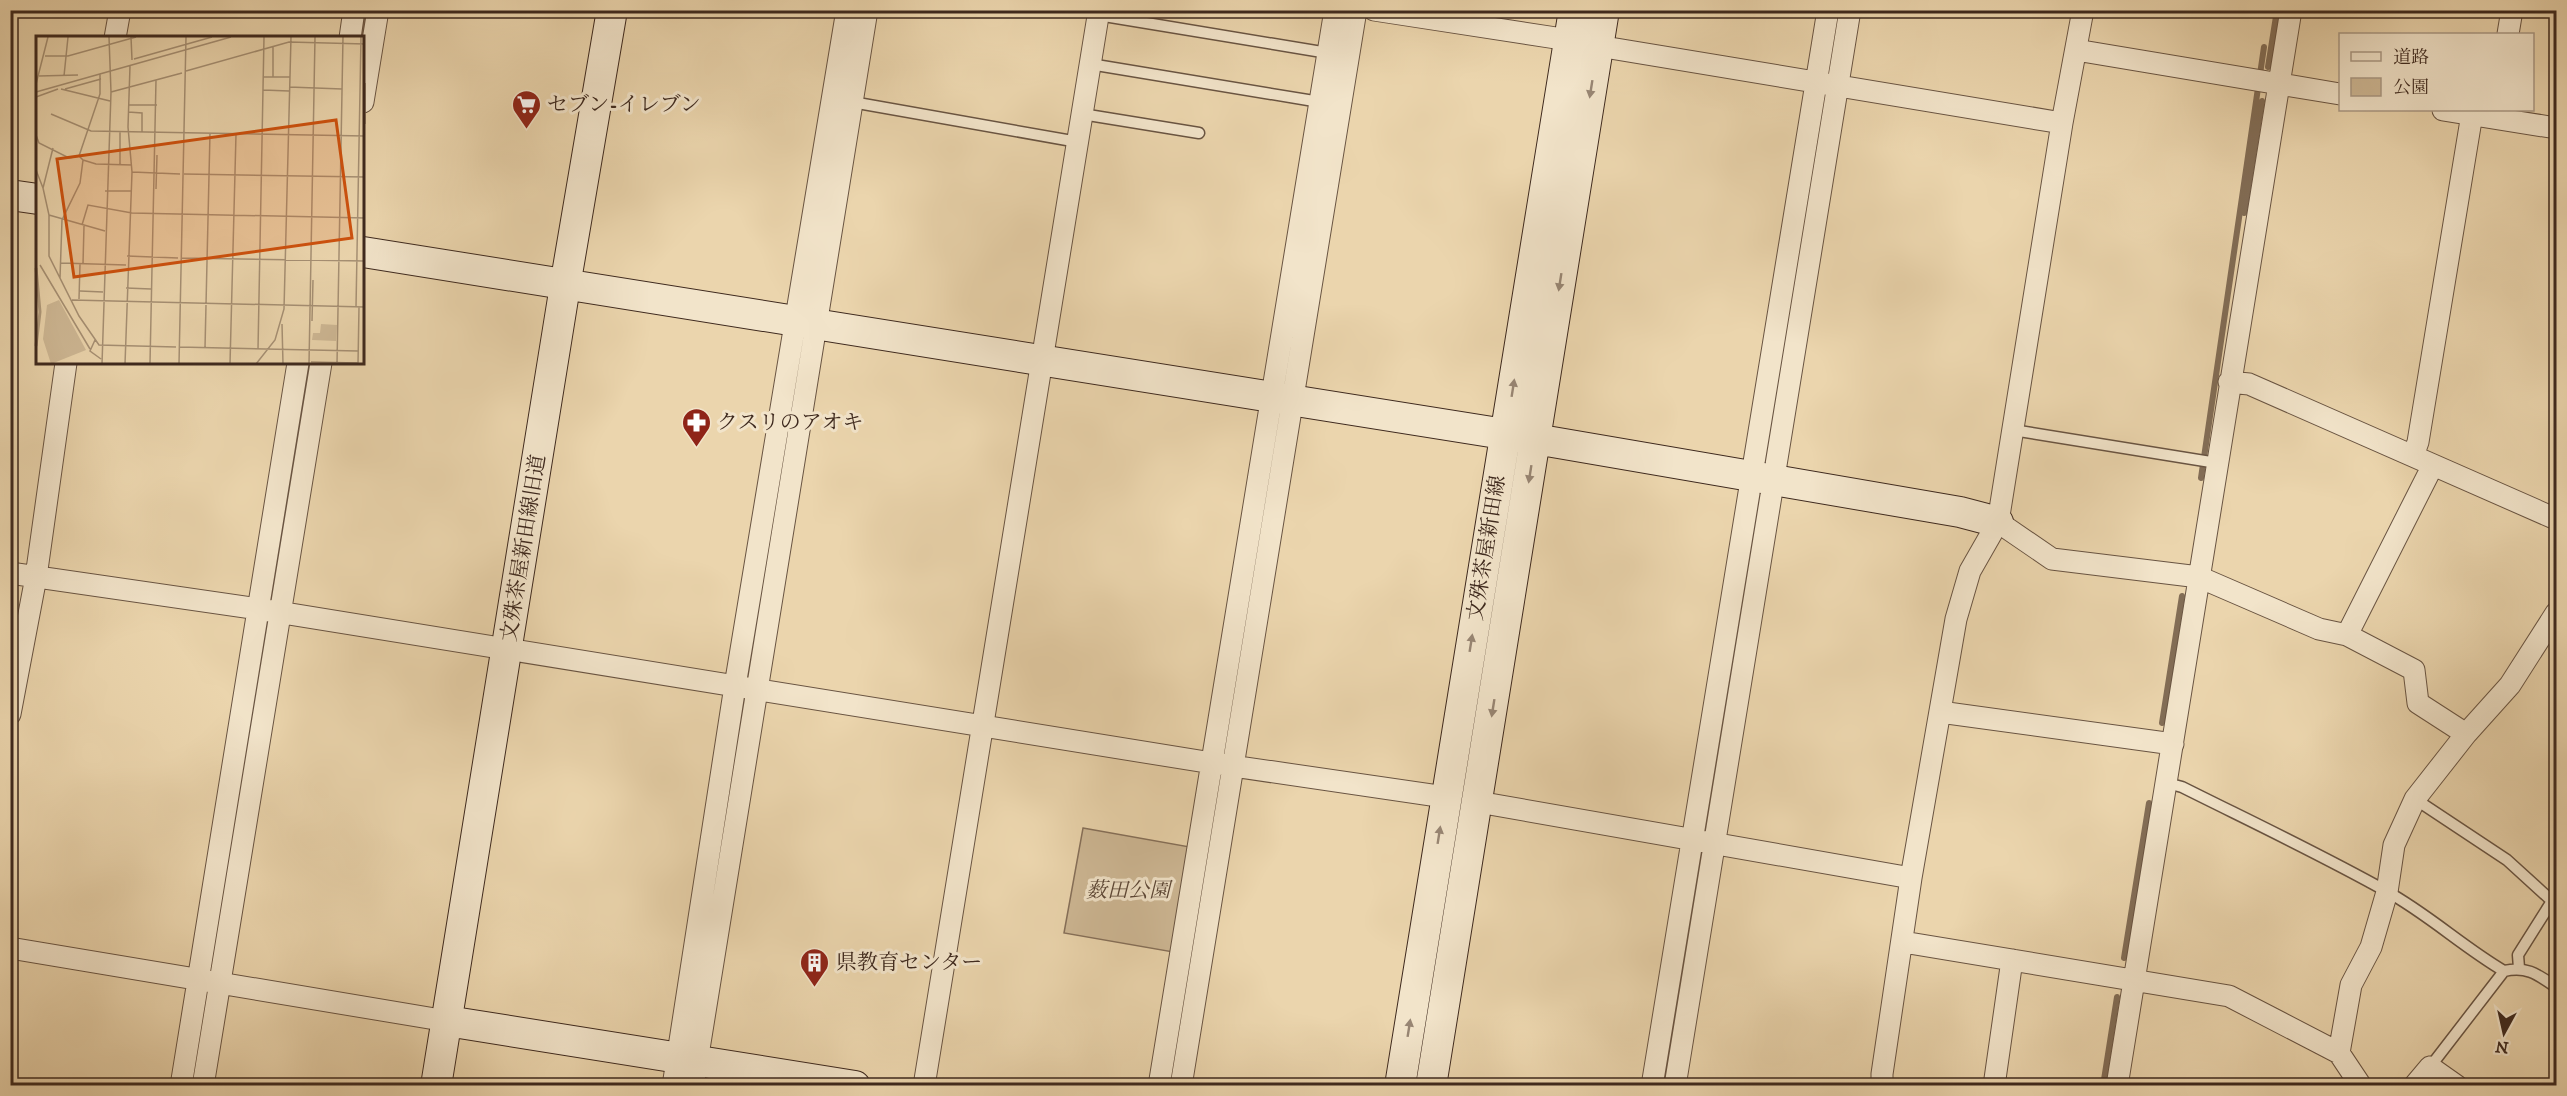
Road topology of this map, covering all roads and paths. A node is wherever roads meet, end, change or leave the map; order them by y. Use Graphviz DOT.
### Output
graph roads {
  1 [pos="120,10"];
  2 [pos="354,10"];
  3 [pos="378,10"];
  4 [pos="612,10"];
  5 [pos="847,10"];
  6 [pos="867,10"];
  7 [pos="1335,10"];
  8 [pos="1356,10"];
  9 [pos="1374,10"];
  10 [pos="1574,10"];
  11 [pos="1604,10"];
  12 [pos="1828,10"];
  13 [pos="1850,10"];
  14 [pos="2083,10"];
  15 [pos="2291,10"];
  16 [pos="2512,10"];
  17 [pos="1098,13"];
  18 [pos="2508,33"];
  19 [pos="116,36"];
  20 [pos="350,36"];
  21 [pos="1569,40"];
  22 [pos="1598,46"];
  23 [pos="2076,50"];
  24 [pos="1328,53"];
  25 [pos="1090,64"];
  26 [pos="1816,83"];
  27 [pos="2279,84"];
  28 [pos="1838,87"];
  29 [pos="2339,94"];
  30 [pos="364,96"];
  31 [pos="852,102"];
  32 [pos="1320,102"];
  33 [pos="2450,111"];
  34 [pos="1082,114"];
  35 [pos="2472,114"];
  36 [pos="2495,114"];
  37 [pos="2062,123"];
  38 [pos="2556,128"];
  39 [pos="1199,133"];
  40 [pos="1078,142"];
  41 [pos="10,195"];
  42 [pos="36,199"];
  43 [pos="364,252"];
  44 [pos="565,286"];
  45 [pos="806,324"];
  46 [pos="1043,362"];
  47 [pos="66,364"];
  48 [pos="298,364"];
  49 [pos="321,364"];
  50 [pos="2229,382"];
  51 [pos="1283,400"];
  52 [pos="2013,429"];
  53 [pos="1505,435"];
  54 [pos="1535,439"];
  55 [pos="2413,456"];
  56 [pos="2217,463"];
  57 [pos="2433,465"];
  58 [pos="1762,478"];
  59 [pos="2556,519"];
  60 [pos="1998,522"];
  61 [pos="10,573"];
  62 [pos="36,577"];
  63 [pos="2199,577"];
  64 [pos="269,610"];
  65 [pos="2556,613"];
  66 [pos="2347,635"];
  67 [pos="507,650"];
  68 [pos="735,686"];
  69 [pos="758,690"];
  70 [pos="1940,712"];
  71 [pos="10,714"];
  72 [pos="983,727"];
  73 [pos="2466,734"];
  74 [pos="2173,744"];
  75 [pos="1222,765"];
  76 [pos="2167,783"];
  77 [pos="1445,797"];
  78 [pos="2415,799"];
  79 [pos="1478,802"];
  80 [pos="1691,841"];
  81 [pos="1716,845"];
  82 [pos="1911,878"];
  83 [pos="2387,892"];
  84 [pos="2554,903"];
  85 [pos="1903,942"];
  86 [pos="10,948"];
  87 [pos="2012,960"];
  88 [pos="2519,968"];
  89 [pos="2504,971"];
  90 [pos="208,980"];
  91 [pos="2134,981"];
  92 [pos="2556,987"];
  93 [pos="447,1021"];
  94 [pos="2339,1053"];
  95 [pos="2430,1067"];
  96 [pos="685,1073"];
  97 [pos="182,1086"];
  98 [pos="203,1086"];
  99 [pos="436,1086"];
  100 [pos="855,1086"];
  101 [pos="924,1086"];
  102 [pos="1159,1086"];
  103 [pos="1181,1086"];
  104 [pos="1400,1086"];
  105 [pos="1431,1086"];
  106 [pos="1652,1086"];
  107 [pos="1675,1086"];
  108 [pos="1882,1086"];
  109 [pos="1994,1086"];
  110 [pos="2117,1086"];
  111 [pos="2361,1086"];
  112 [pos="2414,1086"];
  113 [pos="2457,1086"];
  1 -- 19 [label="street"];
  2 -- 20 [label="street"];
  3 -- 30 [label="street"];
  4 -- 44 [label="street, 文殊茶屋新田線旧道"];
  5 -- 45 [label="street"];
  6 -- 31 [label="street"];
  7 -- 24 [label="street"];
  8 -- 51 [label="street"];
  9 -- 21 [label="street"];
  10 -- 21 [label="street, 文殊茶屋新田線"];
  11 -- 22 [label="street, 文殊茶屋新田線"];
  12 -- 26 [label="street"];
  13 -- 28 [label="street"];
  14 -- 23 [label="street"];
  15 -- 27 [label="street"];
  16 -- 18 [label="street"];
  17 -- 24 [label="lane"];
  17 -- 25 [label="street"];
  53 -- 21 [label="street, 文殊茶屋新田線, one-way"];
  22 -- 26 [label="street"];
  22 -- 54 [label="street, 文殊茶屋新田線, one-way"];
  23 -- 27 [label="street"];
  23 -- 37 [label="street"];
  24 -- 32 [label="street"];
  25 -- 32 [label="lane"];
  25 -- 34 [label="street"];
  26 -- 28 [label="street"];
  26 -- 58 [label="street"];
  27 -- 29 [label="street"];
  27 -- 50 [label="street"];
  28 -- 37 [label="street"];
  28 -- 58 [label="street"];
  31 -- 40 [label="lane"];
  31 -- 45 [label="street"];
  32 -- 51 [label="street"];
  33 -- 35 [label="street"];
  34 -- 39 [label="lane"];
  34 -- 40 [label="street"];
  35 -- 36 [label="street"];
  35 -- 55 [label="street"];
  36 -- 38 [label="street"];
  37 -- 52 [label="street"];
  40 -- 46 [label="street"];
  41 -- 42 [label="street"];
  43 -- 44 [label="street"];
  44 -- 45 [label="street"];
  44 -- 67 [label="street, 文殊茶屋新田線旧道"];
  45 -- 46 [label="street"];
  45 -- 68 [label="street"];
  45 -- 69 [label="street"];
  46 -- 51 [label="street"];
  46 -- 72 [label="street"];
  47 -- 62 [label="street"];
  48 -- 64 [label="street"];
  49 -- 64 [label="street"];
  50 -- 55 [label="street"];
  50 -- 56 [label="street"];
  51 -- 53 [label="street"];
  51 -- 75 [label="street"];
  52 -- 56 [label="lane"];
  52 -- 60 [label="street"];
  53 -- 54 [label="street"];
  77 -- 53 [label="street, 文殊茶屋新田線, one-way"];
  54 -- 58 [label="street"];
  54 -- 79 [label="street, 文殊茶屋新田線, one-way"];
  55 -- 57 [label="street"];
  56 -- 63 [label="street"];
  57 -- 59 [label="street"];
  57 -- 66 [label="street"];
  58 -- 60 [label="street"];
  58 -- 80 [label="street"];
  58 -- 81 [label="street"];
  60 -- 63 [label="street"];
  60 -- 70 [label="street"];
  61 -- 62 [label="street"];
  62 -- 64 [label="street"];
  62 -- 71 [label="street"];
  63 -- 66 [label="street"];
  63 -- 74 [label="street"];
  64 -- 67 [label="street"];
  64 -- 90 [label="street"];
  65 -- 73 [label="street"];
  66 -- 73 [label="street"];
  67 -- 68 [label="street"];
  67 -- 93 [label="street, 文殊茶屋新田線旧道"];
  68 -- 69 [label="street"];
  68 -- 96 [label="street"];
  69 -- 72 [label="street"];
  69 -- 96 [label="street"];
  70 -- 74 [label="street"];
  70 -- 82 [label="street"];
  72 -- 75 [label="street"];
  72 -- 101 [label="street"];
  73 -- 78 [label="street"];
  74 -- 76 [label="street"];
  75 -- 77 [label="street"];
  75 -- 102 [label="street"];
  75 -- 103 [label="street"];
  76 -- 83 [label="lane"];
  76 -- 91 [label="street"];
  104 -- 77 [label="street, 文殊茶屋新田線, one-way"];
  78 -- 83 [label="street"];
  78 -- 84 [label="lane"];
  79 -- 80 [label="street"];
  79 -- 105 [label="street, 文殊茶屋新田線"];
  80 -- 81 [label="street"];
  80 -- 106 [label="street"];
  81 -- 82 [label="street"];
  81 -- 107 [label="street"];
  82 -- 85 [label="street"];
  83 -- 89 [label="lane"];
  83 -- 94 [label="street"];
  84 -- 88 [label="lane"];
  85 -- 87 [label="street"];
  85 -- 108 [label="street"];
  86 -- 90 [label="street"];
  87 -- 91 [label="street"];
  87 -- 109 [label="street"];
  88 -- 89 [label="lane"];
  88 -- 92 [label="lane"];
  89 -- 95 [label="lane"];
  90 -- 93 [label="street"];
  90 -- 97 [label="street"];
  90 -- 98 [label="street"];
  91 -- 94 [label="street"];
  91 -- 110 [label="street"];
  93 -- 96 [label="street"];
  93 -- 99 [label="street, 文殊茶屋新田線旧道"];
  94 -- 111 [label="street"];
  95 -- 112 [label="street"];
  95 -- 113 [label="street"];
  96 -- 100 [label="street"];
}
